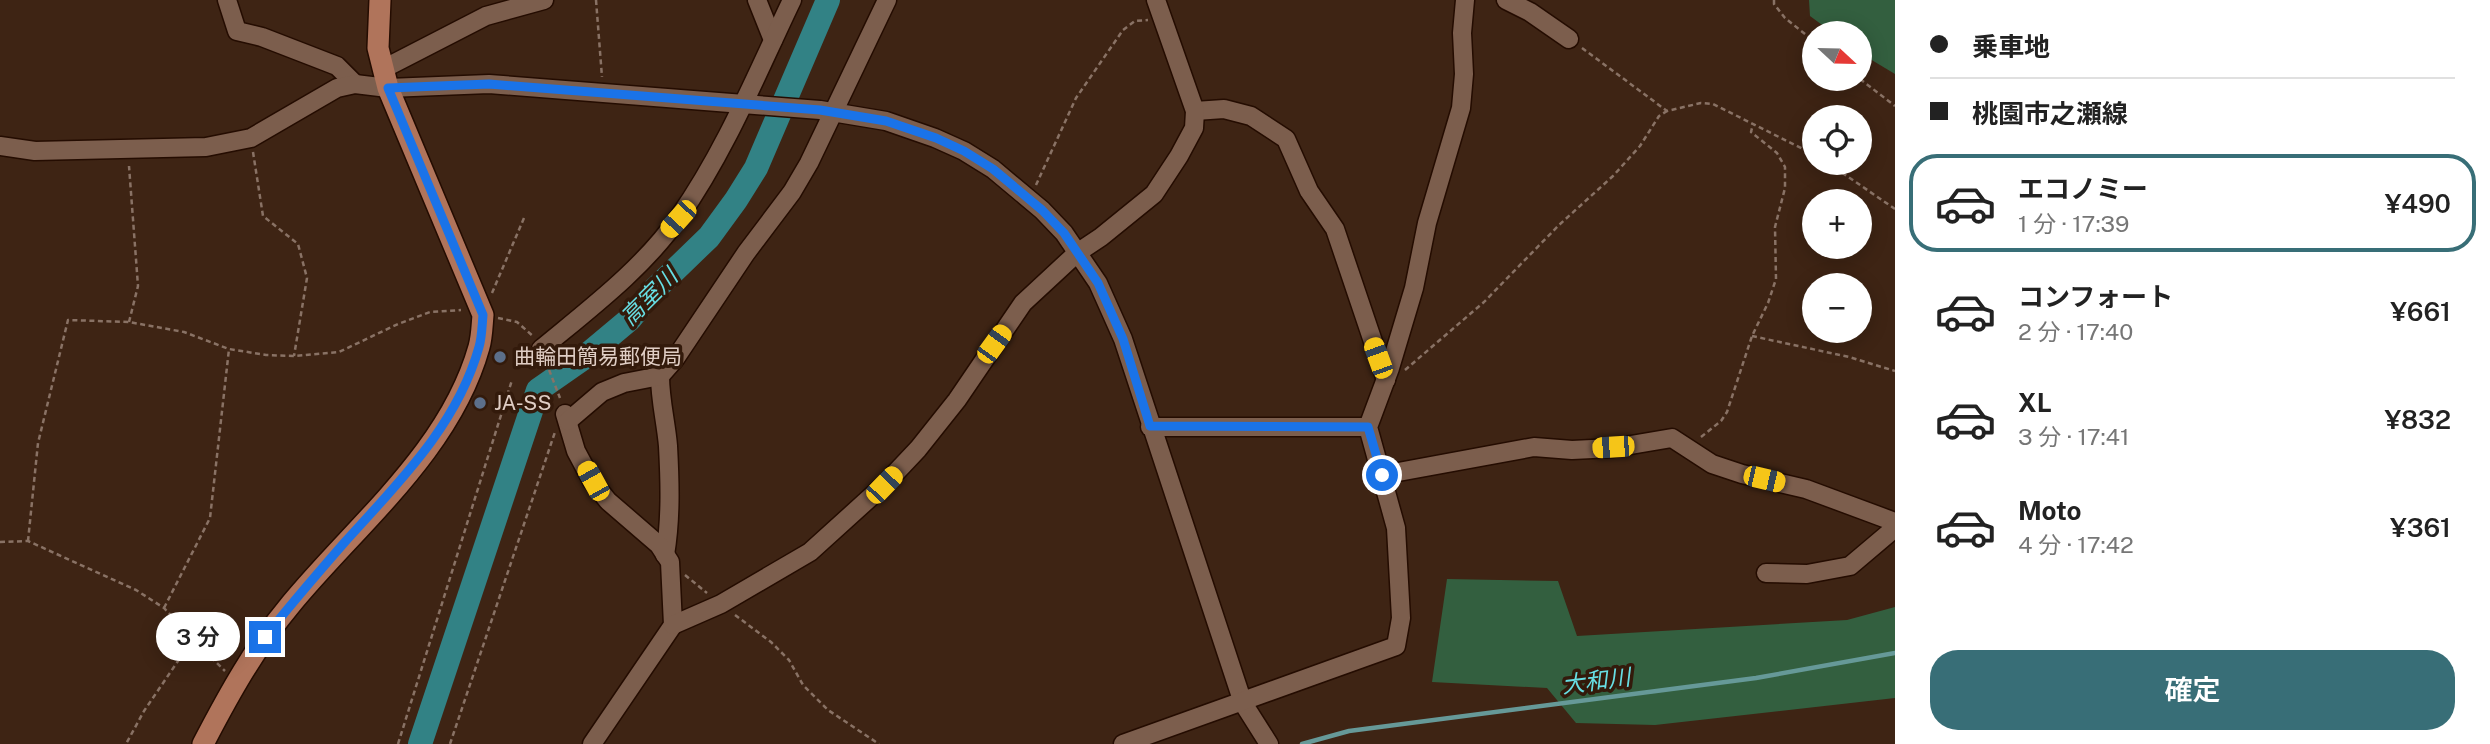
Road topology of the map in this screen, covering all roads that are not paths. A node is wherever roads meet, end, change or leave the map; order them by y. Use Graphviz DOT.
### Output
graph roads {
  1 [pos="227,0"];
  2 [pos="380,0"];
  3 [pos="544,0"];
  4 [pos="757,0"];
  5 [pos="792,0"];
  6 [pos="887,0"];
  7 [pos="1156,0"];
  8 [pos="1465,0"];
  9 [pos="1506,0"];
  10 [pos="1569,39"];
  11 [pos="773,40"];
  12 [pos="386,79"];
  13 [pos="355,84"];
  14 [pos="745,104"];
  15 [pos="826,111"];
  16 [pos="1195,111"];
  17 [pos="0,146"];
  18 [pos="1077,253"];
  19 [pos="541,350"];
  20 [pos="660,376"];
  21 [pos="1386,380"];
  22 [pos="1150,426"];
  23 [pos="1368,427"];
  24 [pos="1382,475"];
  25 [pos="1895,522"];
  26 [pos="1895,528"];
  27 [pos="667,559"];
  28 [pos="1766,573"];
  29 [pos="673,625"];
  30 [pos="1246,707"];
  31 [pos="203,744"];
  32 [pos="592,744"];
  33 [pos="1123,744"];
  34 [pos="1269,744"];
  1 -- 13 [label="street"];
  2 -- 12 [label="main road"];
  3 -- 12 [label="street"];
  4 -- 11 [label="street"];
  5 -- 11 [label="street"];
  6 -- 15 [label="street"];
  7 -- 16 [label="street"];
  8 -- 21 [label="street"];
  9 -- 10 [label="street"];
  11 -- 14 [label="street"];
  12 -- 13 [label="street"];
  12 -- 14 [label="street"];
  12 -- 31 [label="main road"];
  13 -- 17 [label="street"];
  14 -- 15 [label="street"];
  14 -- 19 [label="street"];
  15 -- 18 [label="street"];
  15 -- 20 [label="street"];
  16 -- 18 [label="street"];
  16 -- 21 [label="street"];
  18 -- 22 [label="street"];
  18 -- 29 [label="street"];
  20 -- 27 [label="street"];
  20 -- 27 [label="street"];
  21 -- 23 [label="street"];
  22 -- 23 [label="street"];
  22 -- 30 [label="street"];
  23 -- 24 [label="street"];
  24 -- 25 [label="street"];
  24 -- 30 [label="street"];
  26 -- 28 [label="street"];
  27 -- 29 [label="street"];
  29 -- 32 [label="street"];
  30 -- 33 [label="street"];
  30 -- 34 [label="street"];
}
